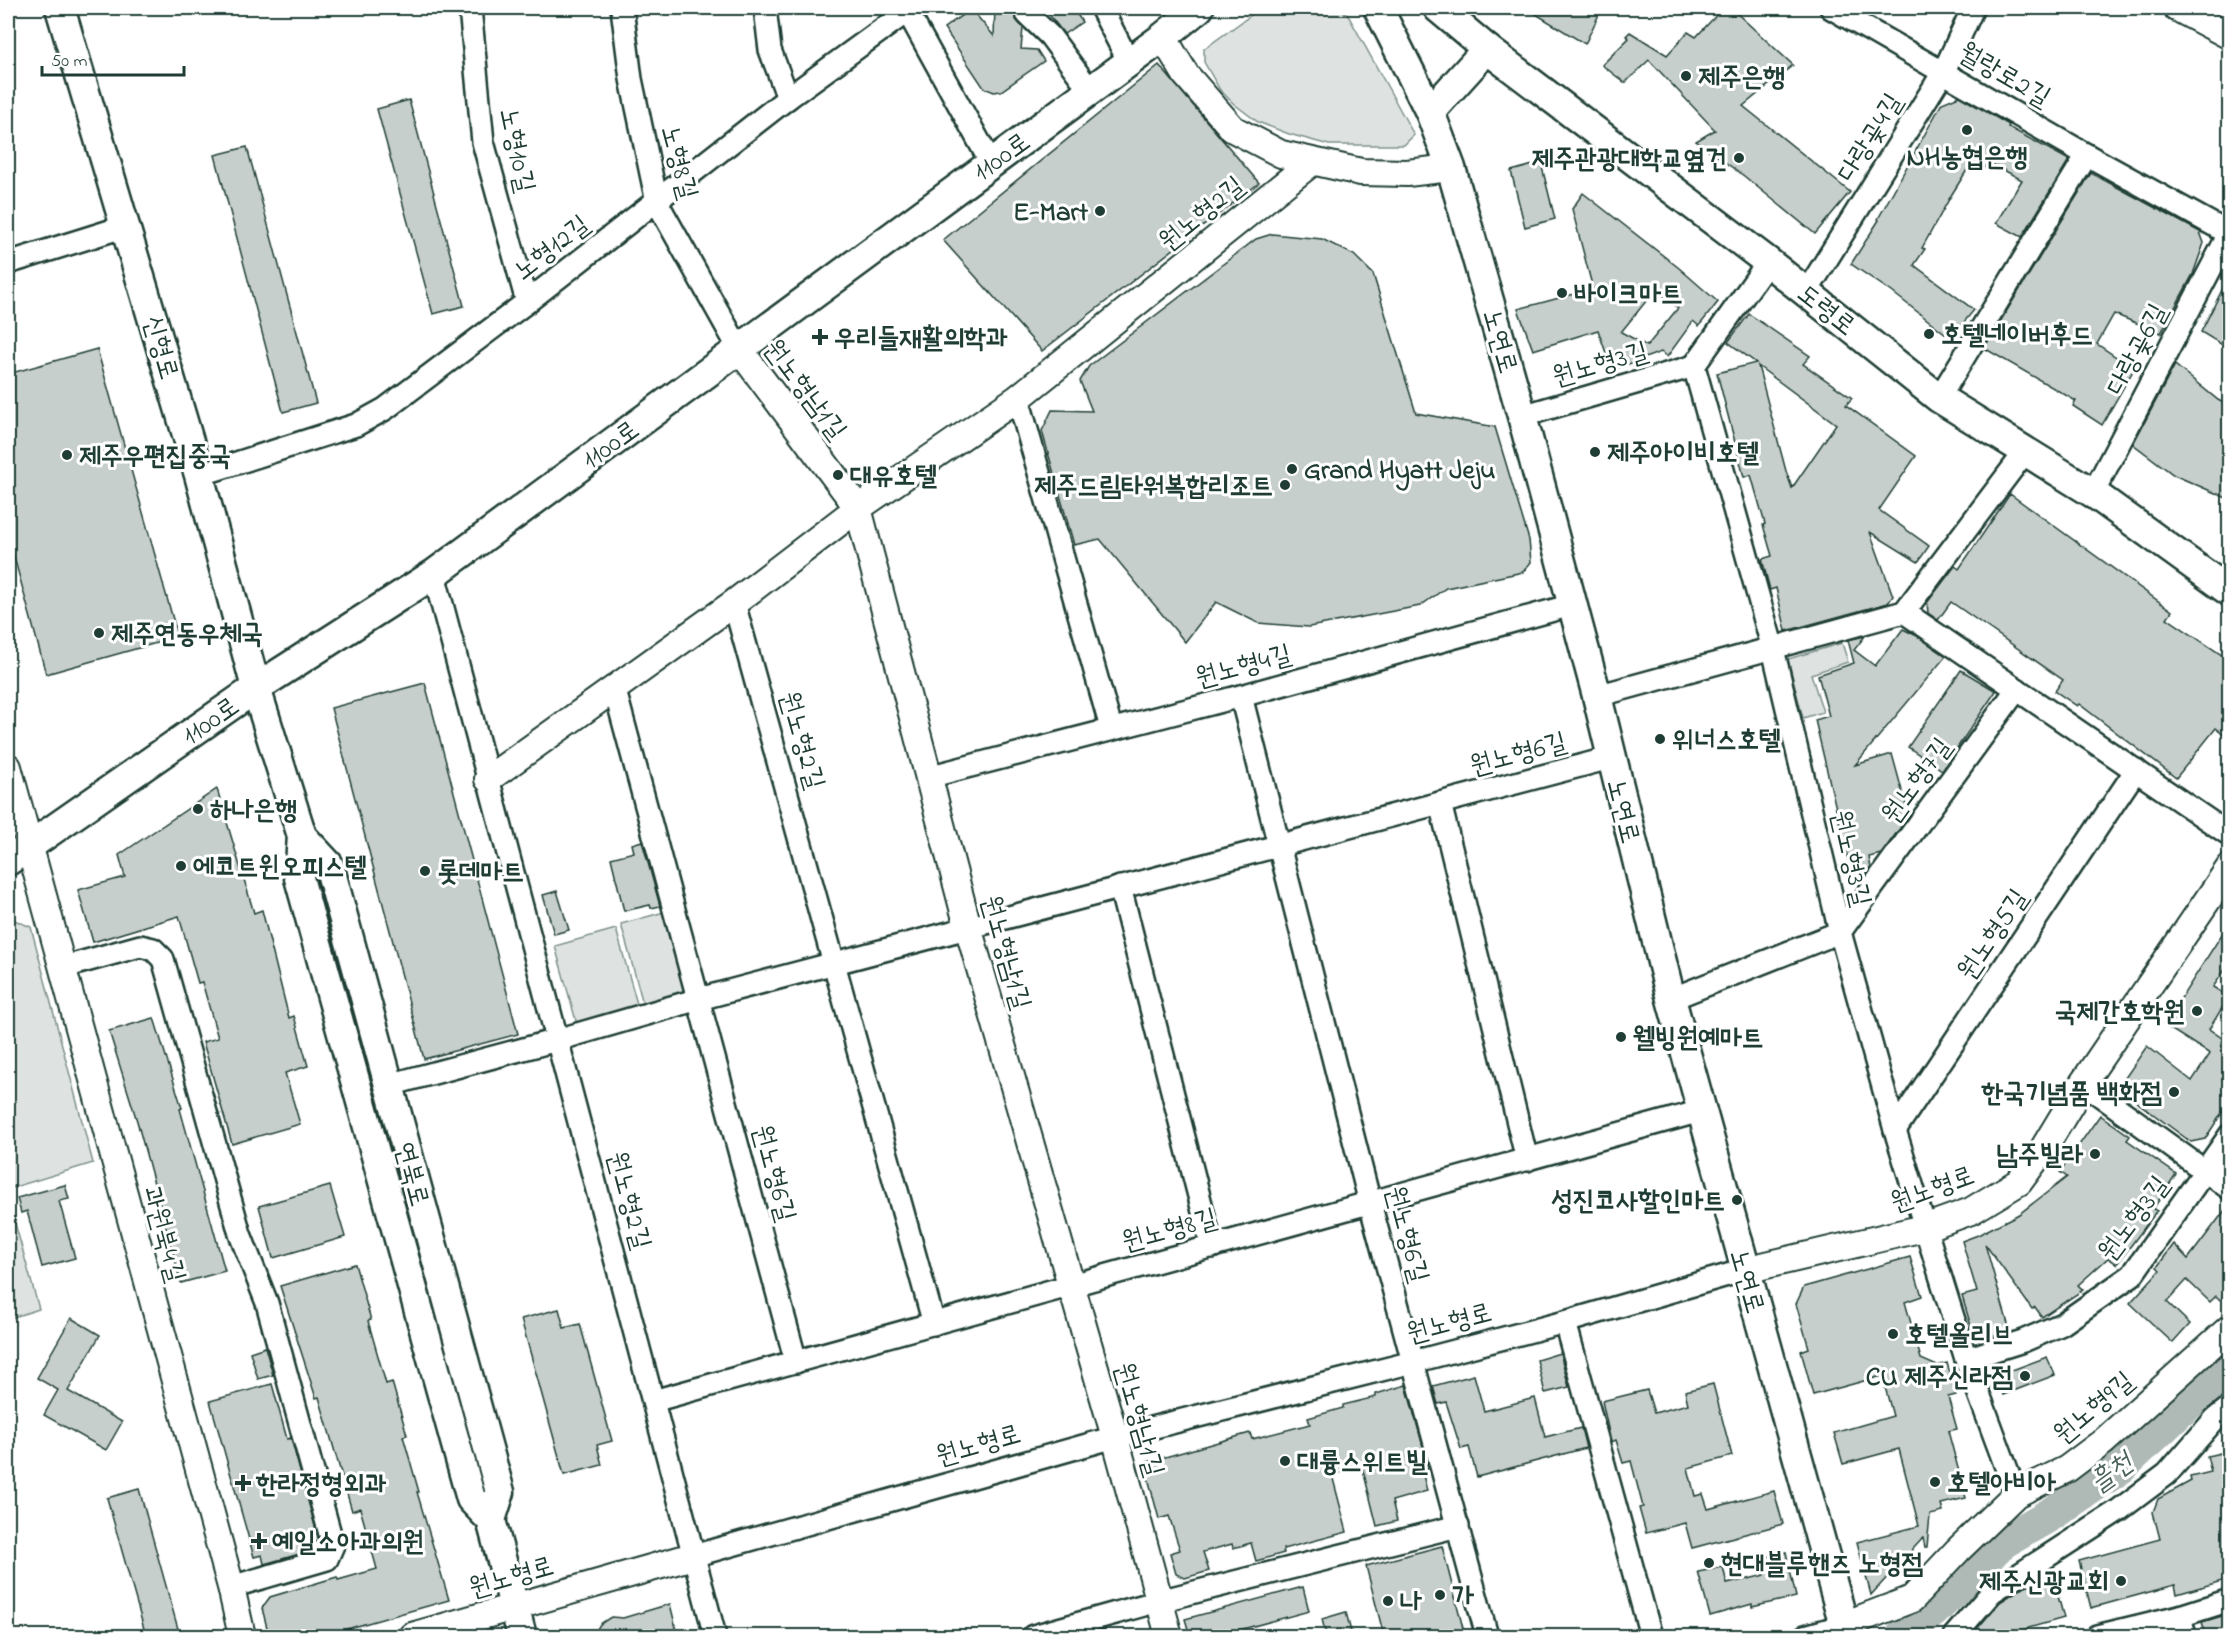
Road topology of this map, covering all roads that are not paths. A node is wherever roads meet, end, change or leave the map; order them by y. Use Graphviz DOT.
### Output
graph roads {
  1 [pos="60,8"];
  2 [pos="470,8"];
  3 [pos="622,8"];
  4 [pos="765,8"];
  5 [pos="1101,8"];
  6 [pos="1199,8"];
  7 [pos="1378,8"];
  8 [pos="1438,8"];
  9 [pos="1831,8"];
  10 [pos="1973,8"];
  11 [pos="2180,8"];
  12 [pos="909,9"];
  13 [pos="1027,14"];
  14 [pos="2229,36"];
  15 [pos="1163,37"];
  16 [pos="1487,49"];
  17 [pos="1129,62"];
  18 [pos="1944,71"];
  19 [pos="1090,90"];
  20 [pos="788,98"];
  21 [pos="1430,112"];
  22 [pos="2087,155"];
  23 [pos="1312,162"];
  24 [pos="991,164"];
  25 [pos="1451,168"];
  26 [pos="657,202"];
  27 [pos="126,226"];
  28 [pos="2229,233"];
  29 [pos="1768,262"];
  30 [pos="8,263"];
  31 [pos="1806,293"];
  32 [pos="527,302"];
  33 [pos="739,349"];
  34 [pos="1694,366"];
  35 [pos="1018,398"];
  36 [pos="1939,398"];
  37 [pos="1522,416"];
  38 [pos="2025,452"];
  39 [pos="199,475"];
  40 [pos="2093,493"];
  41 [pos="858,508"];
  42 [pos="434,574"];
  43 [pos="2229,592"];
  44 [pos="734,603"];
  45 [pos="1572,605"];
  46 [pos="1904,612"];
  47 [pos="1773,649"];
  48 [pos="614,687"];
  49 [pos="256,688"];
  50 [pos="2017,689"];
  51 [pos="1241,696"];
  52 [pos="1597,696"];
  53 [pos="1111,728"];
  54 [pos="1610,758"];
  55 [pos="8,768"];
  56 [pos="2136,770"];
  57 [pos="928,777"];
  58 [pos="488,779"];
  59 [pos="1440,803"];
  60 [pos="2229,835"];
  61 [pos="302,836"];
  62 [pos="1279,846"];
  63 [pos="18,854"];
  64 [pos="2229,867"];
  65 [pos="1120,887"];
  66 [pos="968,927"];
  67 [pos="1840,932"];
  68 [pos="834,963"];
  69 [pos="61,968"];
  70 [pos="699,999"];
  71 [pos="1671,999"];
  72 [pos="557,1040"];
  73 [pos="2083,1083"];
  74 [pos="389,1085"];
  75 [pos="1701,1112"];
  76 [pos="1895,1130"];
  77 [pos="2229,1135"];
  78 [pos="1527,1160"];
  79 [pos="2203,1172"];
  80 [pos="2229,1189"];
  81 [pos="1370,1203"];
  82 [pos="1924,1227"];
  83 [pos="1212,1247"];
  84 [pos="1745,1270"];
  85 [pos="1071,1286"];
  86 [pos="1565,1322"];
  87 [pos="934,1324"];
  88 [pos="2229,1328"];
  89 [pos="1966,1359"];
  90 [pos="796,1362"];
  91 [pos="1413,1362"];
  92 [pos="653,1401"];
  93 [pos="2229,1407"];
  94 [pos="1115,1437"];
  95 [pos="2016,1494"];
  96 [pos="491,1520"];
  97 [pos="1458,1526"];
  98 [pos="693,1556"];
  99 [pos="231,1587"];
  100 [pos="2229,1600"];
  101 [pos="1159,1601"];
  102 [pos="514,1606"];
  103 [pos="2180,1616"];
  104 [pos="1846,1632"];
  105 [pos="242,1636"];
  106 [pos="412,1636"];
  107 [pos="522,1636"];
  108 [pos="715,1636"];
  109 [pos="1033,1636"];
  110 [pos="1169,1636"];
  111 [pos="1487,1636"];
  112 [pos="1651,1636"];
  113 [pos="1805,1636"];
  114 [pos="1954,1636"];
  115 [pos="2097,1636"];
  116 [pos="2185,1636"];
  1 -- 27 [label="main road, 신형로"];
  2 -- 32 [label="street, 노형10길"];
  3 -- 26 [label="street, 노형8길"];
  4 -- 20 [label="street"];
  5 -- 17 [label="street"];
  6 -- 15 [label="main road, 1100로"];
  7 -- 21 [label="main road, 노연로"];
  8 -- 16 [label="main road, 도령로"];
  9 -- 18 [label="street, 월랑로2길"];
  10 -- 18 [label="street, 다랑곶4길"];
  11 -- 14 [label="street"];
  12 -- 20 [label="street, 노형12길"];
  12 -- 24 [label="street"];
  13 -- 19 [label="street"];
  15 -- 17 [label="main road, 1100로"];
  15 -- 23 [label="street"];
  16 -- 21 [label="main road"];
  16 -- 29 [label="main road, 도령로"];
  17 -- 19 [label="main road, 1100로"];
  18 -- 22 [label="street, 월랑로2길"];
  18 -- 31 [label="street, 다랑곶4길"];
  19 -- 24 [label="main road, 1100로"];
  20 -- 26 [label="street, 노형12길"];
  21 -- 25 [label="main road, 노연로"];
  22 -- 28 [label="street, 월랑로2길"];
  22 -- 36 [label="street"];
  23 -- 25 [label="street"];
  23 -- 35 [label="street, 원노형2길"];
  24 -- 33 [label="main road, 1100로"];
  25 -- 37 [label="main road, 노연로"];
  26 -- 32 [label="street, 노형12길"];
  26 -- 33 [label="street, 노형8길"];
  27 -- 30 [label="street"];
  27 -- 39 [label="main road, 신형로"];
  28 -- 40 [label="street, 다랑곶6길"];
  29 -- 31 [label="main road, 도령로"];
  29 -- 34 [label="street"];
  31 -- 36 [label="main road, 도령로"];
  32 -- 39 [label="street, 노형12길"];
  33 -- 41 [label="street, 원노형남1길"];
  33 -- 42 [label="main road, 1100로"];
  34 -- 37 [label="street, 원노형3길"];
  34 -- 47 [label="street, 원노형3길"];
  35 -- 41 [label="street, 원노형2길"];
  35 -- 53 [label="street"];
  36 -- 38 [label="main road, 도령로"];
  37 -- 45 [label="main road, 노연로"];
  38 -- 40 [label="main road, 도령로"];
  38 -- 46 [label="street"];
  39 -- 49 [label="main road, 신형로"];
  40 -- 43 [label="main road, 도령로"];
  41 -- 44 [label="street, 원노형2길"];
  41 -- 57 [label="street, 원노형남1길"];
  42 -- 49 [label="main road, 1100로"];
  42 -- 58 [label="street, 원노형2길"];
  44 -- 48 [label="street, 원노형2길"];
  44 -- 68 [label="street, 원노형2길"];
  45 -- 51 [label="street, 원노형4길"];
  45 -- 52 [label="main road, 노연로"];
  46 -- 47 [label="street"];
  46 -- 50 [label="street"];
  47 -- 52 [label="street"];
  47 -- 67 [label="street, 원노형3길"];
  48 -- 58 [label="street, 원노형2길"];
  48 -- 70 [label="street"];
  49 -- 61 [label="main road, 연북로"];
  49 -- 63 [label="main road, 1100로"];
  50 -- 56 [label="street"];
  50 -- 67 [label="street, 원노형7길"];
  51 -- 53 [label="street, 원노형4길"];
  51 -- 62 [label="street, 원노형6길"];
  52 -- 54 [label="main road, 노연로"];
  53 -- 57 [label="street, 원노형4길"];
  54 -- 59 [label="street, 원노형6길"];
  54 -- 71 [label="main road, 노연로"];
  55 -- 63 [label="street, 과원북4길"];
  56 -- 60 [label="street"];
  56 -- 76 [label="street, 원노형5길"];
  57 -- 66 [label="street, 원노형남1길"];
  58 -- 72 [label="street, 원노형2길"];
  59 -- 62 [label="street, 원노형6길"];
  59 -- 78 [label="street"];
  61 -- 74 [label="main road, 연북로"];
  61 -- 96 [label="main road, 연북로"];
  62 -- 65 [label="street, 원노형6길"];
  62 -- 81 [label="street, 원노형6길"];
  63 -- 69 [label="street, 과원북4길"];
  64 -- 73 [label="street, 원노형로"];
  65 -- 66 [label="street, 원노형6길"];
  65 -- 83 [label="street"];
  66 -- 68 [label="street, 원노형6길"];
  66 -- 85 [label="street, 원노형남1길"];
  67 -- 71 [label="street"];
  67 -- 76 [label="street, 원노형3길"];
  68 -- 70 [label="street, 원노형6길"];
  68 -- 87 [label="street"];
  69 -- 99 [label="street, 과원북4길"];
  69 -- 99 [label="street"];
  70 -- 72 [label="street, 원노형6길"];
  70 -- 90 [label="street, 원노형6길"];
  71 -- 75 [label="main road, 노연로"];
  72 -- 74 [label="street, 원노형6길"];
  72 -- 92 [label="street, 원노형2길"];
  73 -- 79 [label="street"];
  73 -- 82 [label="street, 원노형로"];
  74 -- 96 [label="main road, 연북로"];
  75 -- 78 [label="street, 원노형8길"];
  75 -- 84 [label="main road, 노연로"];
  76 -- 82 [label="street, 원노형3길"];
  77 -- 79 [label="street, 원노형3길"];
  78 -- 81 [label="street, 원노형8길"];
  79 -- 80 [label="street"];
  79 -- 89 [label="street, 원노형3길"];
  81 -- 83 [label="street, 원노형8길"];
  81 -- 91 [label="street, 원노형6길"];
  82 -- 84 [label="street, 원노형로"];
  82 -- 89 [label="street, 원노형3길"];
  83 -- 85 [label="street, 원노형8길"];
  84 -- 86 [label="street, 원노형로"];
  84 -- 104 [label="main road, 노연로"];
  85 -- 87 [label="street, 원노형8길"];
  85 -- 94 [label="street, 원노형남1길"];
  86 -- 91 [label="street, 원노형로"];
  86 -- 112 [label="street"];
  87 -- 90 [label="street, 원노형8길"];
  88 -- 95 [label="street, 원노형9길"];
  89 -- 95 [label="street, 원노형3길"];
  90 -- 92 [label="street, 원노형8길"];
  91 -- 94 [label="street, 원노형로"];
  91 -- 97 [label="street, 원노형6길"];
  92 -- 98 [label="street, 원노형2길"];
  93 -- 114 [label="street"];
  94 -- 98 [label="street, 원노형로"];
  94 -- 101 [label="street, 원노형남1길"];
  95 -- 104 [label="street, 원노형9길"];
  96 -- 102 [label="main road, 연북로"];
  97 -- 101 [label="street"];
  97 -- 111 [label="street, 원노형6길"];
  98 -- 102 [label="street, 원노형로"];
  98 -- 108 [label="street, 원노형2길"];
  99 -- 105 [label="street, 과원북4길"];
  100 -- 103 [label="street"];
  101 -- 109 [label="street"];
  101 -- 110 [label="street, 원노형남1길"];
  102 -- 106 [label="street, 원노형로"];
  102 -- 107 [label="main road, 연북로"];
  103 -- 115 [label="street"];
  103 -- 116 [label="street"];
  104 -- 113 [label="street"];
}
